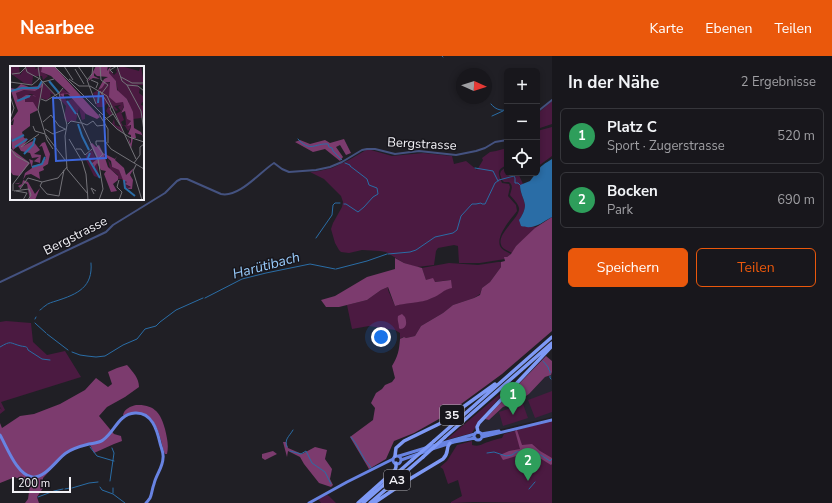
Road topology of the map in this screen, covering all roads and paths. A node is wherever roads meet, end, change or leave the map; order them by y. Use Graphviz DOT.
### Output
graph roads {
  1 [pos="552,100"];
  2 [pos="540,110"];
  3 [pos="504,140"];
  4 [pos="0,282"];
  5 [pos="552,337"];
  6 [pos="552,345"];
  7 [pos="512,372"];
  8 [pos="552,420"];
  9 [pos="0,435"];
  10 [pos="478,435"];
  11 [pos="450,443"];
  12 [pos="396,460"];
  13 [pos="146,503"];
  14 [pos="309,503"];
  15 [pos="358,503"];
  16 [pos="363,503"];
  17 [pos="370,503"];
  18 [pos="374,503"];
  1 -- 2 [label="street"];
  3 -- 4 [label="street, Bergstrasse"];
  5 -- 7 [label="highway, A3"];
  6 -- 10 [label="highway"];
  6 -- 17 [label="highway, A3, bridge"];
  7 -- 12 [label="highway, 35"];
  7 -- 16 [label="highway, A3, bridge"];
  8 -- 10 [label="main road"];
  9 -- 13 [label="main road"];
  10 -- 11 [label="main road"];
  10 -- 12 [label="main road"];
  11 -- 12 [label="main road"];
  11 -- 18 [label="highway, 35"];
  12 -- 14 [label="main road"];
  12 -- 15 [label="highway"];
}
